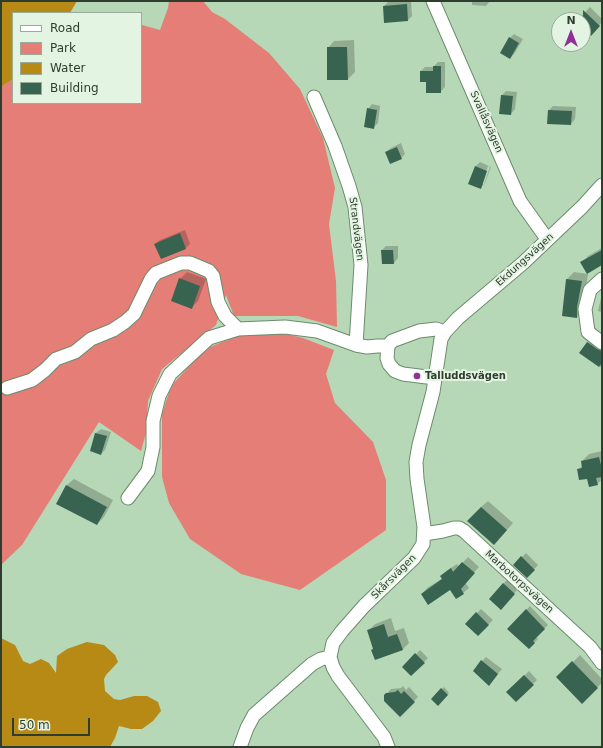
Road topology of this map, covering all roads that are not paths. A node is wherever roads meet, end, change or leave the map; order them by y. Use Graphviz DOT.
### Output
graph roads {
  1 [pos="433,1"];
  2 [pos="314,97"];
  3 [pos="602,185"];
  4 [pos="547,239"];
  5 [pos="602,279"];
  6 [pos="238,329"];
  7 [pos="445,332"];
  8 [pos="602,343"];
  9 [pos="356,345"];
  10 [pos="388,346"];
  11 [pos="435,378"];
  12 [pos="7,388"];
  13 [pos="128,498"];
  14 [pos="424,534"];
  15 [pos="330,657"];
  16 [pos="602,663"];
  17 [pos="240,747"];
  18 [pos="388,747"];
  1 -- 4 [label="street, Svallåsvägen"];
  2 -- 9 [label="street, Strandvägen"];
  3 -- 4 [label="street, Ekdungsvägen"];
  4 -- 7 [label="street, Ekdungsvägen"];
  5 -- 8 [label="street"];
  6 -- 9 [label="street"];
  6 -- 12 [label="street"];
  6 -- 13 [label="street"];
  7 -- 10 [label="street"];
  7 -- 11 [label="street, Skårsvägen"];
  9 -- 10 [label="street"];
  10 -- 11 [label="street"];
  11 -- 14 [label="street, Skårsvägen"];
  14 -- 15 [label="street, Skårsvägen"];
  14 -- 16 [label="street, Marbotorpsvägen"];
  15 -- 17 [label="street"];
  15 -- 18 [label="street"];
}
